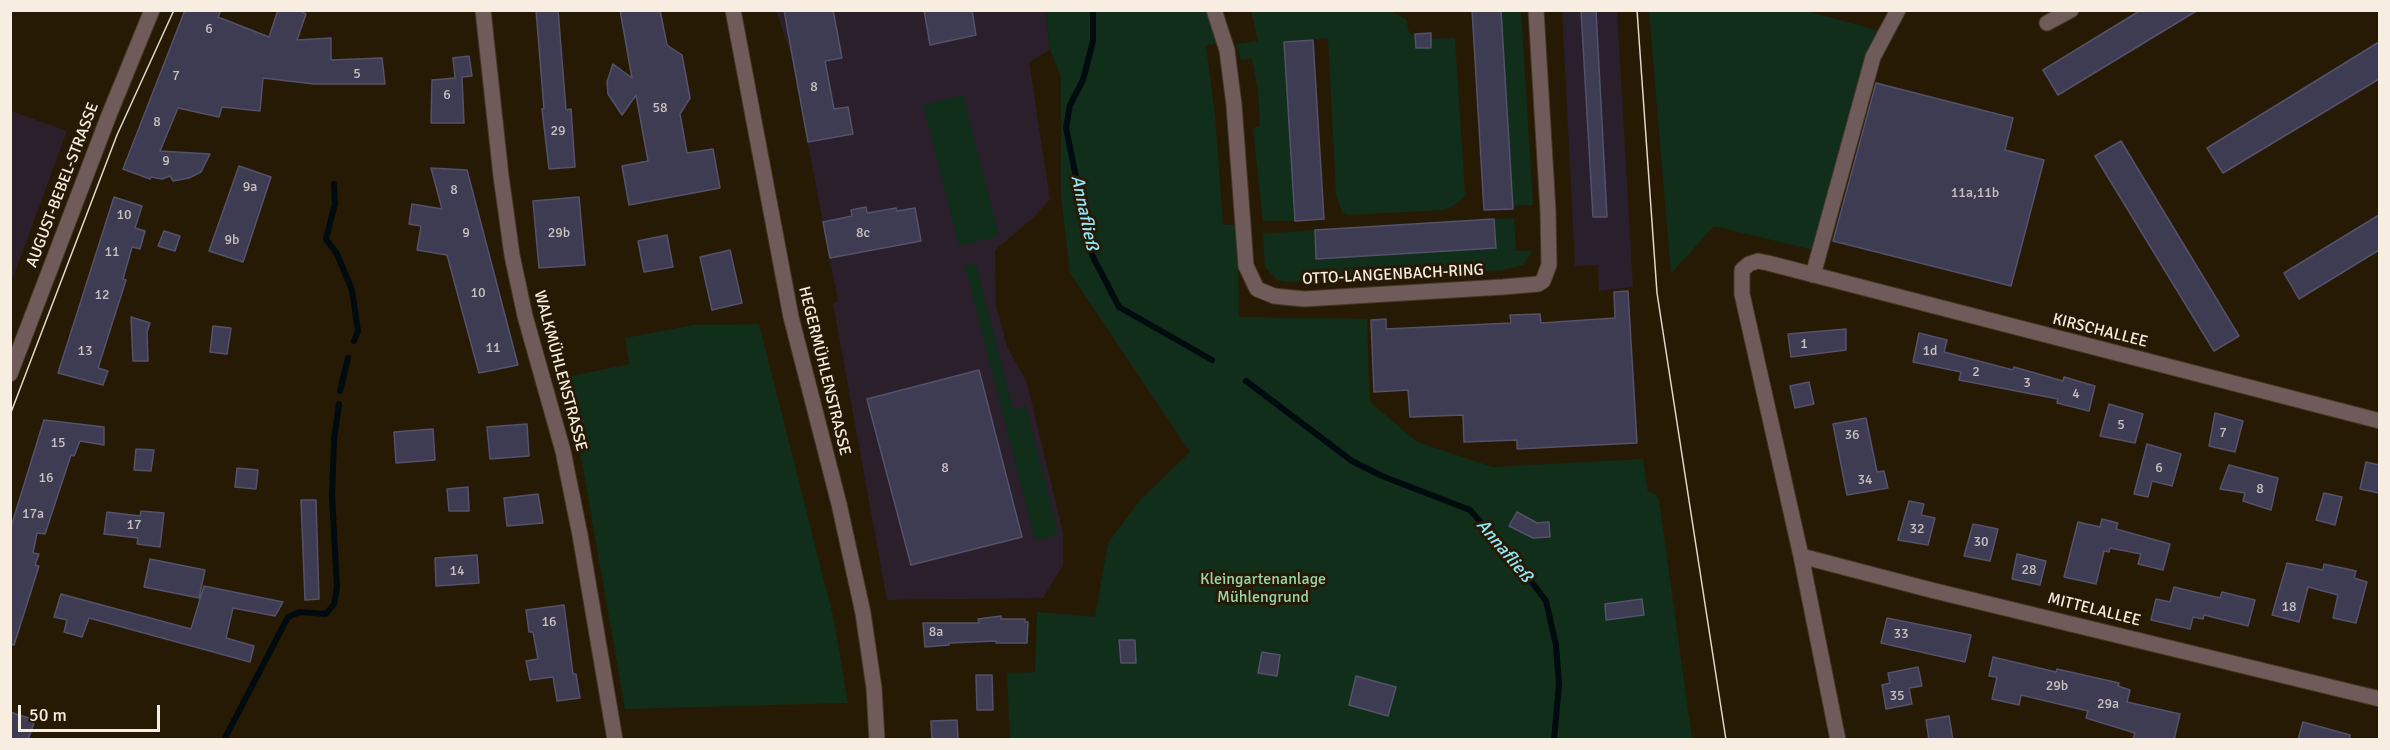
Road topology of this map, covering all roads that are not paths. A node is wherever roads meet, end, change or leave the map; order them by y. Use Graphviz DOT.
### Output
graph roads {
  1 [pos="152,10"];
  2 [pos="483,10"];
  3 [pos="733,10"];
  4 [pos="1214,10"];
  5 [pos="1536,10"];
  6 [pos="1898,10"];
  7 [pos="2071,10"];
  8 [pos="2047,23"];
  9 [pos="1813,275"];
  10 [pos="10,374"];
  11 [pos="2379,421"];
  12 [pos="1801,556"];
  13 [pos="2379,699"];
  14 [pos="615,740"];
  15 [pos="877,740"];
  16 [pos="1838,740"];
  1 -- 10 [label="street, AUGUST-BEBEL-STRASSE"];
  2 -- 14 [label="street, WALKMÜHLENSTRASSE"];
  3 -- 15 [label="street, HEGERMÜHLENSTRASSE"];
  4 -- 5 [label="street, OTTO-LANGENBACH-RING"];
  6 -- 9 [label="street"];
  7 -- 8 [label="street"];
  9 -- 11 [label="street, KIRSCHALLEE"];
  9 -- 12 [label="street, KIRSCHALLEE"];
  12 -- 13 [label="street, MITTELALLEE"];
  12 -- 16 [label="street"];
}
